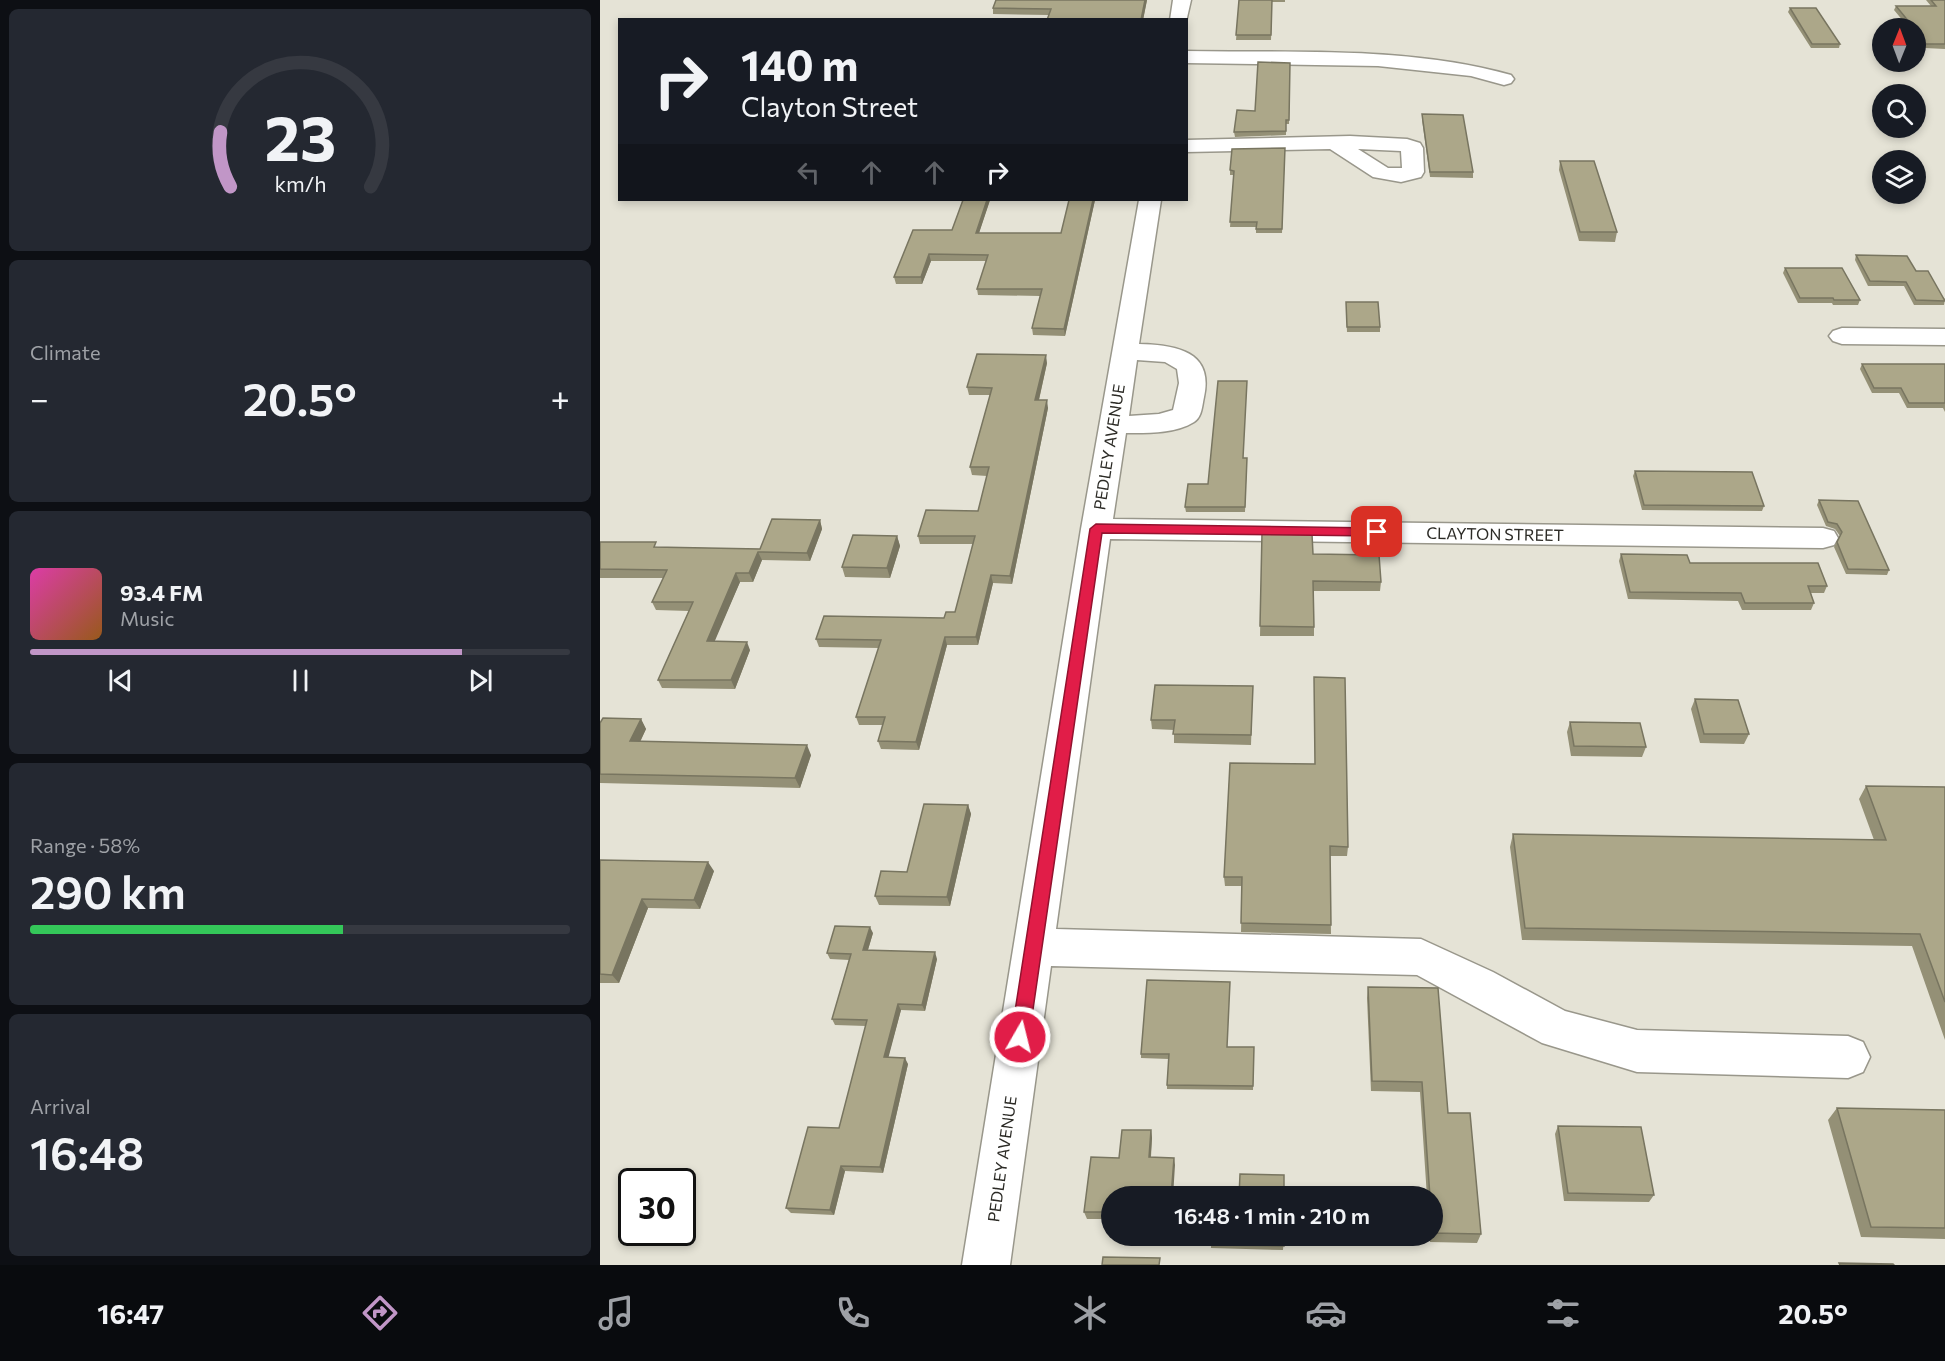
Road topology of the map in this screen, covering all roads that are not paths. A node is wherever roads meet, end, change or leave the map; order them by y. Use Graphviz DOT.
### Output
graph roads {
  1 [pos="1182,0"];
  2 [pos="1179,18"];
  3 [pos="1188,57"];
  4 [pos="1504,79"];
  5 [pos="1335,143"];
  6 [pos="1188,146"];
  7 [pos="1150,201"];
  8 [pos="1842,336"];
  9 [pos="1945,337"];
  10 [pos="1125,351"];
  11 [pos="1113,424"];
  12 [pos="1096,529"];
  13 [pos="1823,538"];
  14 [pos="1033,947"];
  15 [pos="1848,1057"];
  16 [pos="986,1265"];
  1 -- 2 [label="street"];
  3 -- 4 [label="street"];
  5 -- 6 [label="street"];
  7 -- 10 [label="street, PEDLEY AVENUE"];
  8 -- 9 [label="street"];
  10 -- 11 [label="street, PEDLEY AVENUE"];
  10 -- 11 [label="street"];
  11 -- 12 [label="street, PEDLEY AVENUE"];
  12 -- 13 [label="street, CLAYTON STREET"];
  12 -- 14 [label="street, PEDLEY AVENUE"];
  14 -- 15 [label="street"];
  14 -- 16 [label="street, PEDLEY AVENUE"];
}
